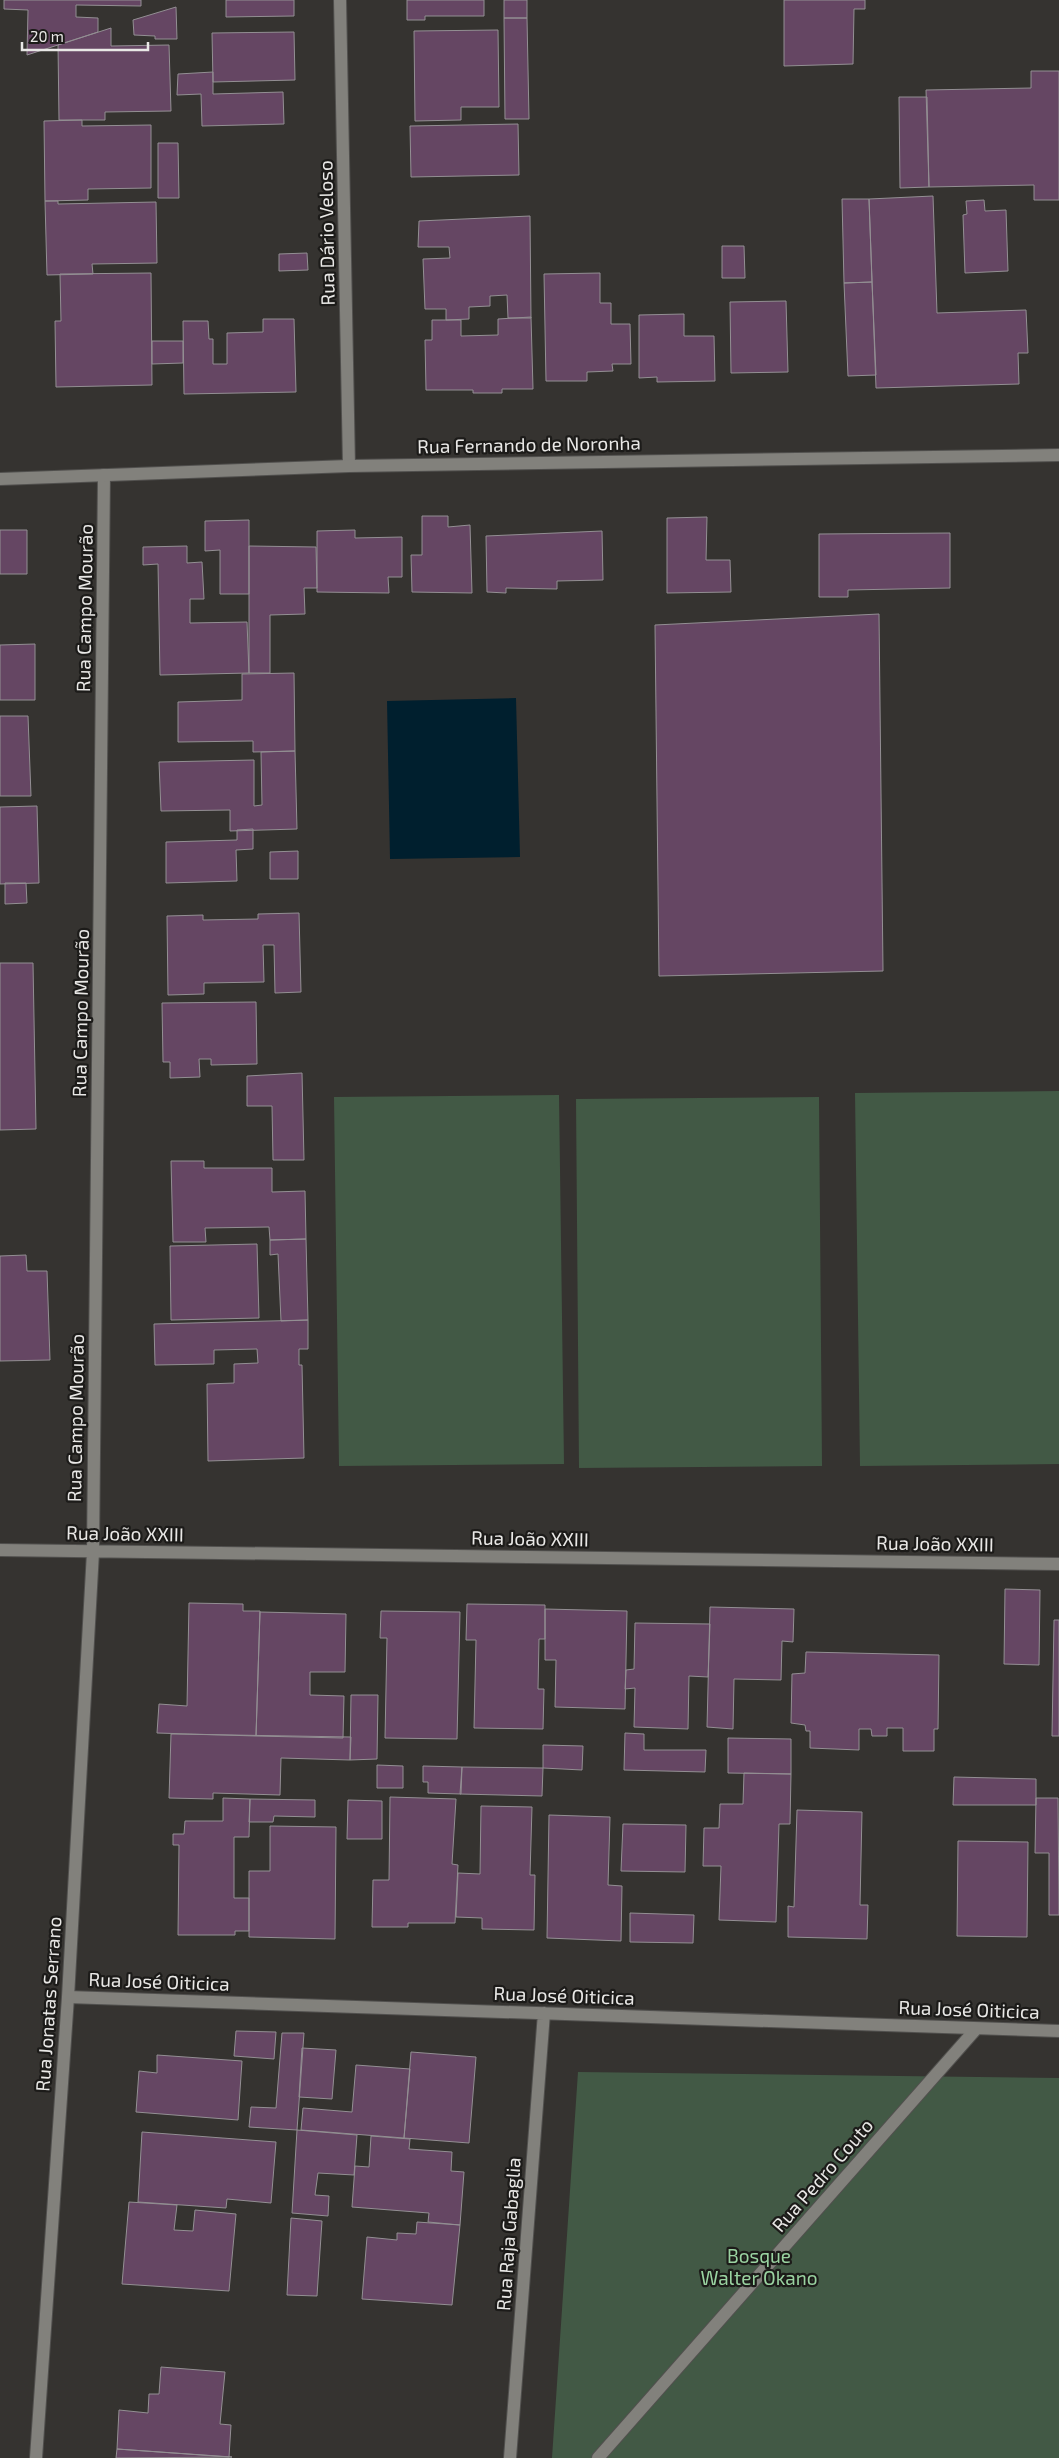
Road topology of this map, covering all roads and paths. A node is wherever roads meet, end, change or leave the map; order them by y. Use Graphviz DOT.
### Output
graph roads {
  1 [pos="340,0"];
  2 [pos="1059,455"];
  3 [pos="349,466"];
  4 [pos="104,475"];
  5 [pos="0,479"];
  6 [pos="0,1550"];
  7 [pos="93,1552"];
  8 [pos="1059,1564"];
  9 [pos="68,1997"];
  10 [pos="544,2012"];
  11 [pos="976,2029"];
  12 [pos="1059,2031"];
  13 [pos="36,2458"];
  14 [pos="510,2458"];
  15 [pos="598,2458"];
  1 -- 3 [label="street, Rua Dário Veloso"];
  2 -- 3 [label="street, Rua Fernando de Noronha"];
  3 -- 4 [label="street, Rua Fernando de Noronha"];
  4 -- 5 [label="street, Rua Fernando de Noronha"];
  4 -- 7 [label="street, Rua Campo Mourão"];
  6 -- 7 [label="street, Rua João XXIII"];
  7 -- 8 [label="street, Rua João XXIII"];
  7 -- 9 [label="street, Rua Jonatas Serrano"];
  9 -- 10 [label="street, Rua José Oiticica"];
  9 -- 13 [label="street, Rua Jonatas Serrano"];
  10 -- 11 [label="street, Rua José Oiticica"];
  10 -- 14 [label="street, Rua Raja Gabaglia"];
  11 -- 12 [label="street, Rua José Oiticica"];
  11 -- 15 [label="street, Rua Pedro Couto"];
}
